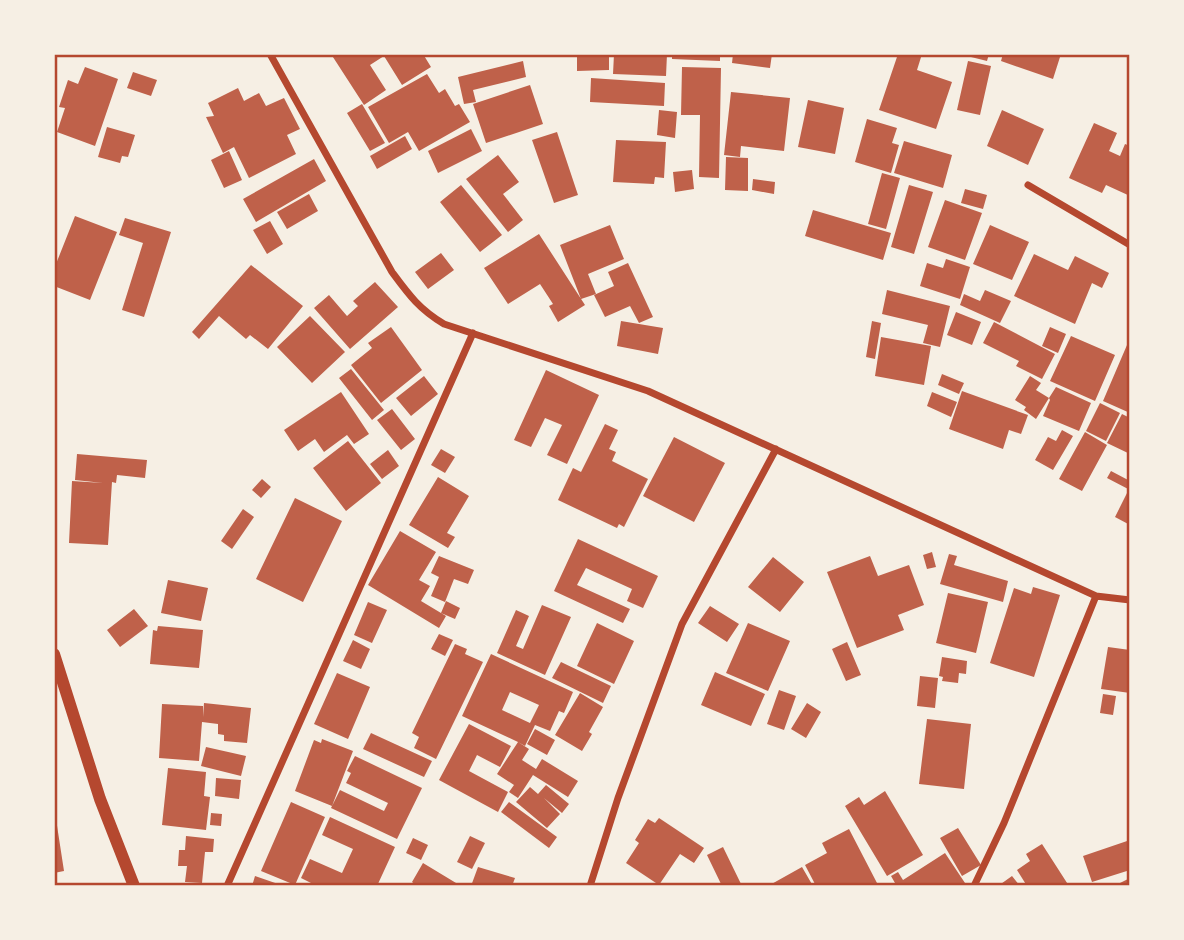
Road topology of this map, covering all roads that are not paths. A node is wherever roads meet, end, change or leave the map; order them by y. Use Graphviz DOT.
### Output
graph roads {
  1 [pos="270,54"];
  2 [pos="1028,185"];
  3 [pos="1130,245"];
  4 [pos="473,333"];
  5 [pos="776,449"];
  6 [pos="1096,596"];
  7 [pos="1130,600"];
  8 [pos="54,654"];
  9 [pos="134,886"];
  10 [pos="227,886"];
  11 [pos="590,886"];
  12 [pos="974,886"];
  1 -- 4 [label="street"];
  2 -- 3 [label="street"];
  4 -- 5 [label="street"];
  4 -- 10 [label="street"];
  5 -- 6 [label="street"];
  5 -- 11 [label="street"];
  6 -- 7 [label="street"];
  6 -- 12 [label="street"];
  8 -- 9 [label="street"];
}
